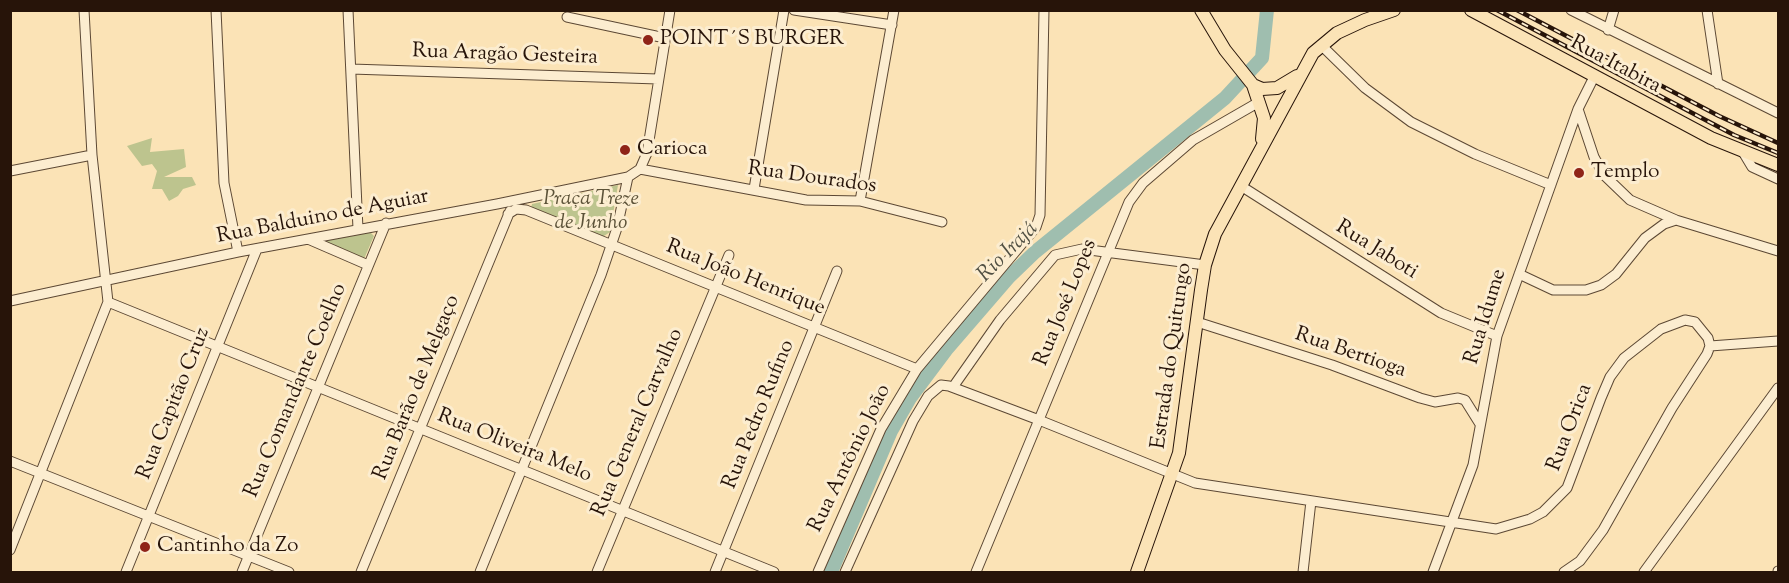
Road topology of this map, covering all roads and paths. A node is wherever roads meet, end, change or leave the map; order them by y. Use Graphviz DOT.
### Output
graph roads {
  1 [pos="84,10"];
  2 [pos="216,10"];
  3 [pos="348,10"];
  4 [pos="670,10"];
  5 [pos="784,10"];
  6 [pos="794,10"];
  7 [pos="894,10"];
  8 [pos="1044,10"];
  9 [pos="1201,10"];
  10 [pos="1471,10"];
  11 [pos="1571,10"];
  12 [pos="1614,10"];
  13 [pos="1707,10"];
  14 [pos="1391,11"];
  15 [pos="567,17"];
  16 [pos="892,25"];
  17 [pos="1608,30"];
  18 [pos="665,38"];
  19 [pos="1321,45"];
  20 [pos="351,69"];
  21 [pos="1300,73"];
  22 [pos="1594,77"];
  23 [pos="658,79"];
  24 [pos="1248,80"];
  25 [pos="1719,84"];
  26 [pos="1259,102"];
  27 [pos="1578,109"];
  28 [pos="1779,113"];
  29 [pos="1260,150"];
  30 [pos="1743,153"];
  31 [pos="92,155"];
  32 [pos="1779,165"];
  33 [pos="640,169"];
  34 [pos="10,171"];
  35 [pos="628,177"];
  36 [pos="1779,179"];
  37 [pos="1551,185"];
  38 [pos="1241,186"];
  39 [pos="754,189"];
  40 [pos="520,199"];
  41 [pos="860,201"];
  42 [pos="497,204"];
  43 [pos="526,210"];
  44 [pos="507,215"];
  45 [pos="1676,220"];
  46 [pos="942,222"];
  47 [pos="386,223"];
  48 [pos="358,229"];
  49 [pos="308,239"];
  50 [pos="612,246"];
  51 [pos="257,249"];
  52 [pos="1108,251"];
  53 [pos="1779,251"];
  54 [pos="238,252"];
  55 [pos="729,255"];
  56 [pos="368,265"];
  57 [pos="1205,265"];
  58 [pos="837,270"];
  59 [pos="1519,274"];
  60 [pos="107,282"];
  61 [pos="716,287"];
  62 [pos="10,301"];
  63 [pos="108,302"];
  64 [pos="1197,322"];
  65 [pos="815,327"];
  66 [pos="1497,336"];
  67 [pos="1779,340"];
  68 [pos="218,346"];
  69 [pos="1710,346"];
  70 [pos="917,369"];
  71 [pos="953,387"];
  72 [pos="318,388"];
  73 [pos="1779,388"];
  74 [pos="1039,420"];
  75 [pos="1480,424"];
  76 [pos="422,429"];
  77 [pos="10,461"];
  78 [pos="523,469"];
  79 [pos="43,473"];
  80 [pos="1173,476"];
  81 [pos="1311,501"];
  82 [pos="622,510"];
  83 [pos="149,517"];
  84 [pos="1452,523"];
  85 [pos="10,550"];
  86 [pos="724,552"];
  87 [pos="249,556"];
  88 [pos="126,573"];
  89 [pos="242,573"];
  90 [pos="289,573"];
  91 [pos="362,573"];
  92 [pos="480,573"];
  93 [pos="597,573"];
  94 [pos="715,573"];
  95 [pos="774,573"];
  96 [pos="818,573"];
  97 [pos="845,573"];
  98 [pos="976,573"];
  99 [pos="1137,573"];
  100 [pos="1303,573"];
  101 [pos="1433,573"];
  102 [pos="1564,573"];
  103 [pos="1644,573"];
  1 -- 31 [label="street"];
  2 -- 54 [label="street"];
  3 -- 20 [label="street"];
  4 -- 18 [label="street"];
  5 -- 39 [label="street"];
  6 -- 16 [label="street"];
  7 -- 16 [label="street"];
  8 -- 70 [label="street, Rua Antônio João"];
  9 -- 24 [label="main road, Estrada do Quitungo"];
  10 -- 22 [label="main road, Rua Itabira"];
  11 -- 17 [label="street"];
  12 -- 17 [label="street"];
  13 -- 25 [label="street"];
  14 -- 19 [label="main road, Estrada do Quitungo"];
  15 -- 18 [label="street"];
  16 -- 41 [label="street"];
  17 -- 25 [label="street"];
  18 -- 23 [label="street"];
  19 -- 21 [label="main road, Estrada do Quitungo"];
  19 -- 37 [label="street"];
  20 -- 23 [label="street, Rua Aragão Gesteira"];
  20 -- 48 [label="street"];
  21 -- 24 [label="main road"];
  21 -- 29 [label="main road, Estrada do Quitungo"];
  22 -- 27 [label="street, Rua Idume"];
  22 -- 30 [label="main road, Rua Itabira"];
  23 -- 33 [label="street"];
  24 -- 26 [label="main road, Estrada do Quitungo"];
  25 -- 28 [label="street"];
  26 -- 29 [label="main road, Estrada do Quitungo"];
  26 -- 52 [label="street, Rua José Lopes"];
  27 -- 37 [label="street, Rua Idume"];
  27 -- 45 [label="street"];
  29 -- 38 [label="main road, Estrada do Quitungo"];
  30 -- 32 [label="main road, Rua Itabira"];
  30 -- 36 [label="street, Rua Itabira"];
  31 -- 34 [label="street"];
  31 -- 60 [label="street"];
  33 -- 35 [label="street, Rua Balduino de Aguiar"];
  33 -- 39 [label="street, Rua Dourados"];
  35 -- 40 [label="street, Rua Balduino de Aguiar"];
  35 -- 50 [label="street"];
  37 -- 59 [label="street, Rua Idume"];
  38 -- 57 [label="main road, Estrada do Quitungo"];
  38 -- 66 [label="street, Rua Jaboti"];
  39 -- 41 [label="street, Rua Dourados"];
  40 -- 42 [label="street, Rua Balduino de Aguiar"];
  40 -- 43 [label="street"];
  40 -- 44 [label="street, Rua Barão de Melgaço"];
  41 -- 46 [label="street, Rua Dourados"];
  42 -- 44 [label="street"];
  42 -- 47 [label="street, Rua Balduino de Aguiar"];
  43 -- 44 [label="street"];
  43 -- 50 [label="street, Rua João Henrique"];
  44 -- 76 [label="street, Rua Barão de Melgaço"];
  45 -- 53 [label="street"];
  45 -- 59 [label="street"];
  47 -- 48 [label="street, Rua Balduino de Aguiar"];
  47 -- 56 [label="street, Rua Comandante Coelho"];
  48 -- 49 [label="street, Rua Balduino de Aguiar"];
  49 -- 51 [label="street, Rua Balduino de Aguiar"];
  49 -- 56 [label="street"];
  50 -- 61 [label="street, Rua João Henrique"];
  50 -- 78 [label="street"];
  51 -- 54 [label="street, Rua Balduino de Aguiar"];
  51 -- 68 [label="street, Rua Capitão Cruz"];
  52 -- 57 [label="street"];
  52 -- 71 [label="street"];
  52 -- 74 [label="street, Rua José Lopes"];
  54 -- 60 [label="street, Rua Balduino de Aguiar"];
  55 -- 61 [label="street, Rua General Carvalho"];
  56 -- 72 [label="street, Rua Comandante Coelho"];
  57 -- 64 [label="main road, Estrada do Quitungo"];
  58 -- 65 [label="street, Rua Pedro Rufino"];
  59 -- 66 [label="street, Rua Idume"];
  60 -- 62 [label="street, Rua Balduino de Aguiar"];
  60 -- 63 [label="street"];
  61 -- 65 [label="street, Rua João Henrique"];
  61 -- 82 [label="street, Rua General Carvalho"];
  63 -- 68 [label="street, Rua Oliveira Melo"];
  63 -- 79 [label="street"];
  64 -- 75 [label="street, Rua Bertioga"];
  64 -- 80 [label="main road, Estrada do Quitungo"];
  65 -- 70 [label="street, Rua João Henrique"];
  65 -- 86 [label="street, Rua Pedro Rufino"];
  66 -- 75 [label="street, Rua Idume"];
  67 -- 69 [label="street"];
  68 -- 72 [label="street, Rua Oliveira Melo"];
  68 -- 83 [label="street, Rua Capitão Cruz"];
  69 -- 84 [label="street, Rua Orica"];
  69 -- 102 [label="street"];
  70 -- 96 [label="street, Rua Antônio João"];
  71 -- 74 [label="street"];
  71 -- 97 [label="street, Rua Antônio João"];
  72 -- 76 [label="street, Rua Oliveira Melo"];
  72 -- 87 [label="street, Rua Comandante Coelho"];
  73 -- 103 [label="street"];
  74 -- 80 [label="street"];
  74 -- 98 [label="street, Rua José Lopes"];
  75 -- 84 [label="street, Rua Idume"];
  76 -- 78 [label="street, Rua Oliveira Melo"];
  76 -- 91 [label="street, Rua Barão de Melgaço"];
  77 -- 79 [label="street"];
  78 -- 82 [label="street, Rua Oliveira Melo"];
  78 -- 92 [label="street"];
  79 -- 83 [label="street"];
  79 -- 85 [label="street"];
  80 -- 81 [label="street, Rua Orica"];
  80 -- 99 [label="main road, Estrada do Quitungo"];
  81 -- 84 [label="street, Rua Orica"];
  81 -- 100 [label="street"];
  82 -- 86 [label="street, Rua Oliveira Melo"];
  82 -- 93 [label="street, Rua General Carvalho"];
  83 -- 87 [label="street"];
  83 -- 88 [label="street, Rua Capitão Cruz"];
  84 -- 101 [label="street, Rua Idume"];
  86 -- 94 [label="street, Rua Pedro Rufino"];
  86 -- 95 [label="street, Rua Oliveira Melo"];
  87 -- 89 [label="street, Rua Comandante Coelho"];
  87 -- 90 [label="street"];
}
